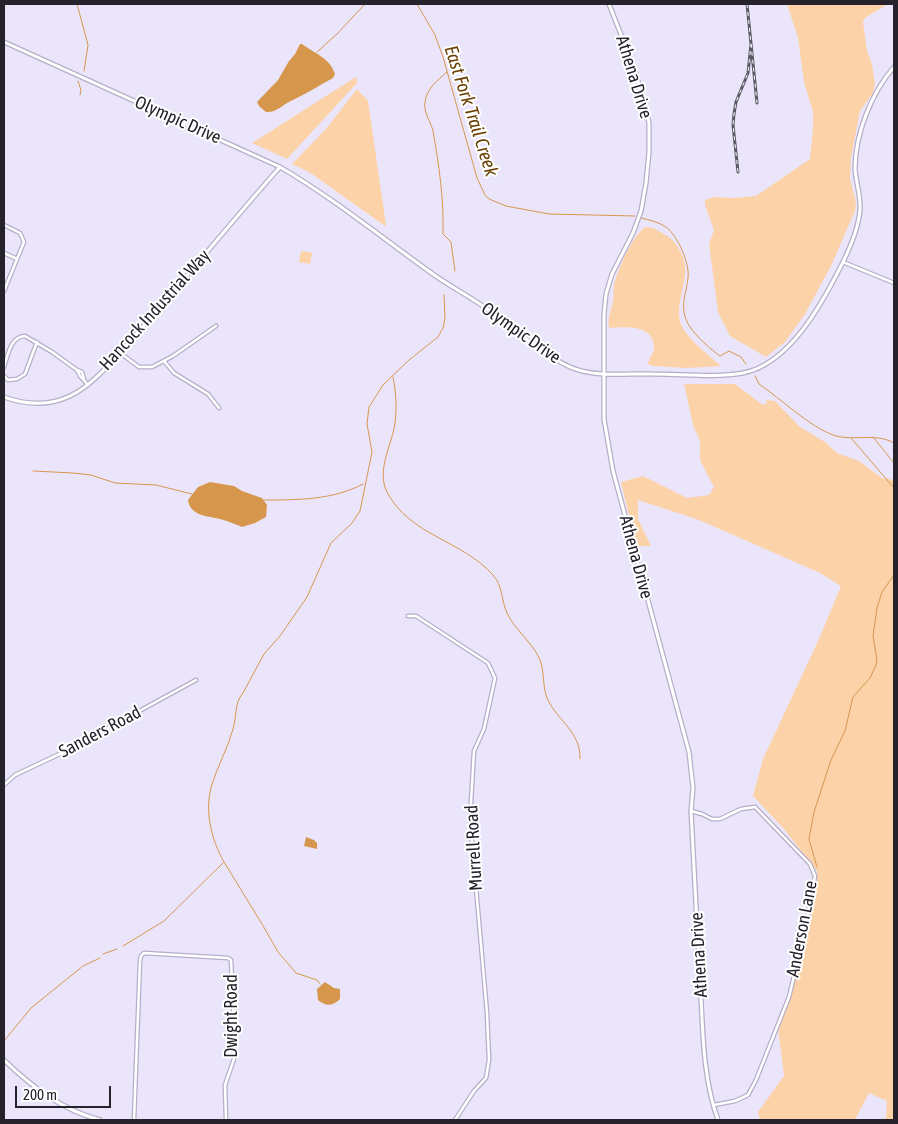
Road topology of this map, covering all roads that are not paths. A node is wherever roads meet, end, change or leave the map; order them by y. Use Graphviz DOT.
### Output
graph roads {
  1 [pos="609,4"];
  2 [pos="4,42"];
  3 [pos="894,67"];
  4 [pos="280,167"];
  5 [pos="4,225"];
  6 [pos="4,253"];
  7 [pos="17,258"];
  8 [pos="843,262"];
  9 [pos="894,283"];
  10 [pos="4,291"];
  11 [pos="216,326"];
  12 [pos="37,342"];
  13 [pos="119,352"];
  14 [pos="164,361"];
  15 [pos="4,367"];
  16 [pos="604,373"];
  17 [pos="4,376"];
  18 [pos="88,385"];
  19 [pos="4,397"];
  20 [pos="218,408"];
  21 [pos="408,616"];
  22 [pos="196,680"];
  23 [pos="4,785"];
  24 [pos="692,811"];
  25 [pos="4,1060"];
  26 [pos="712,1106"];
  27 [pos="100,1120"];
  28 [pos="134,1120"];
  29 [pos="226,1120"];
  30 [pos="455,1120"];
  31 [pos="717,1120"];
  1 -- 16 [label="street, Athena Drive"];
  2 -- 4 [label="street, Olympic Drive"];
  3 -- 8 [label="street, Olympic Drive"];
  4 -- 13 [label="street, Hancock Industrial Way"];
  4 -- 16 [label="street, Olympic Drive"];
  5 -- 7 [label="street"];
  6 -- 7 [label="street"];
  7 -- 10 [label="street"];
  8 -- 9 [label="street"];
  8 -- 16 [label="street, Olympic Drive"];
  11 -- 14 [label="street"];
  12 -- 15 [label="street"];
  12 -- 17 [label="street"];
  12 -- 18 [label="street"];
  13 -- 14 [label="street"];
  13 -- 18 [label="street, Hancock Industrial Way"];
  14 -- 20 [label="street"];
  16 -- 24 [label="street, Athena Drive"];
  18 -- 19 [label="street, Hancock Industrial Way"];
  21 -- 30 [label="street, Murrell Road"];
  22 -- 23 [label="street, Sanders Road"];
  24 -- 26 [label="street, Athena Drive"];
  24 -- 26 [label="street, Anderson Lane"];
  25 -- 27 [label="street"];
  26 -- 31 [label="street, Athena Drive"];
  28 -- 29 [label="street, Dwight Road"];
}
